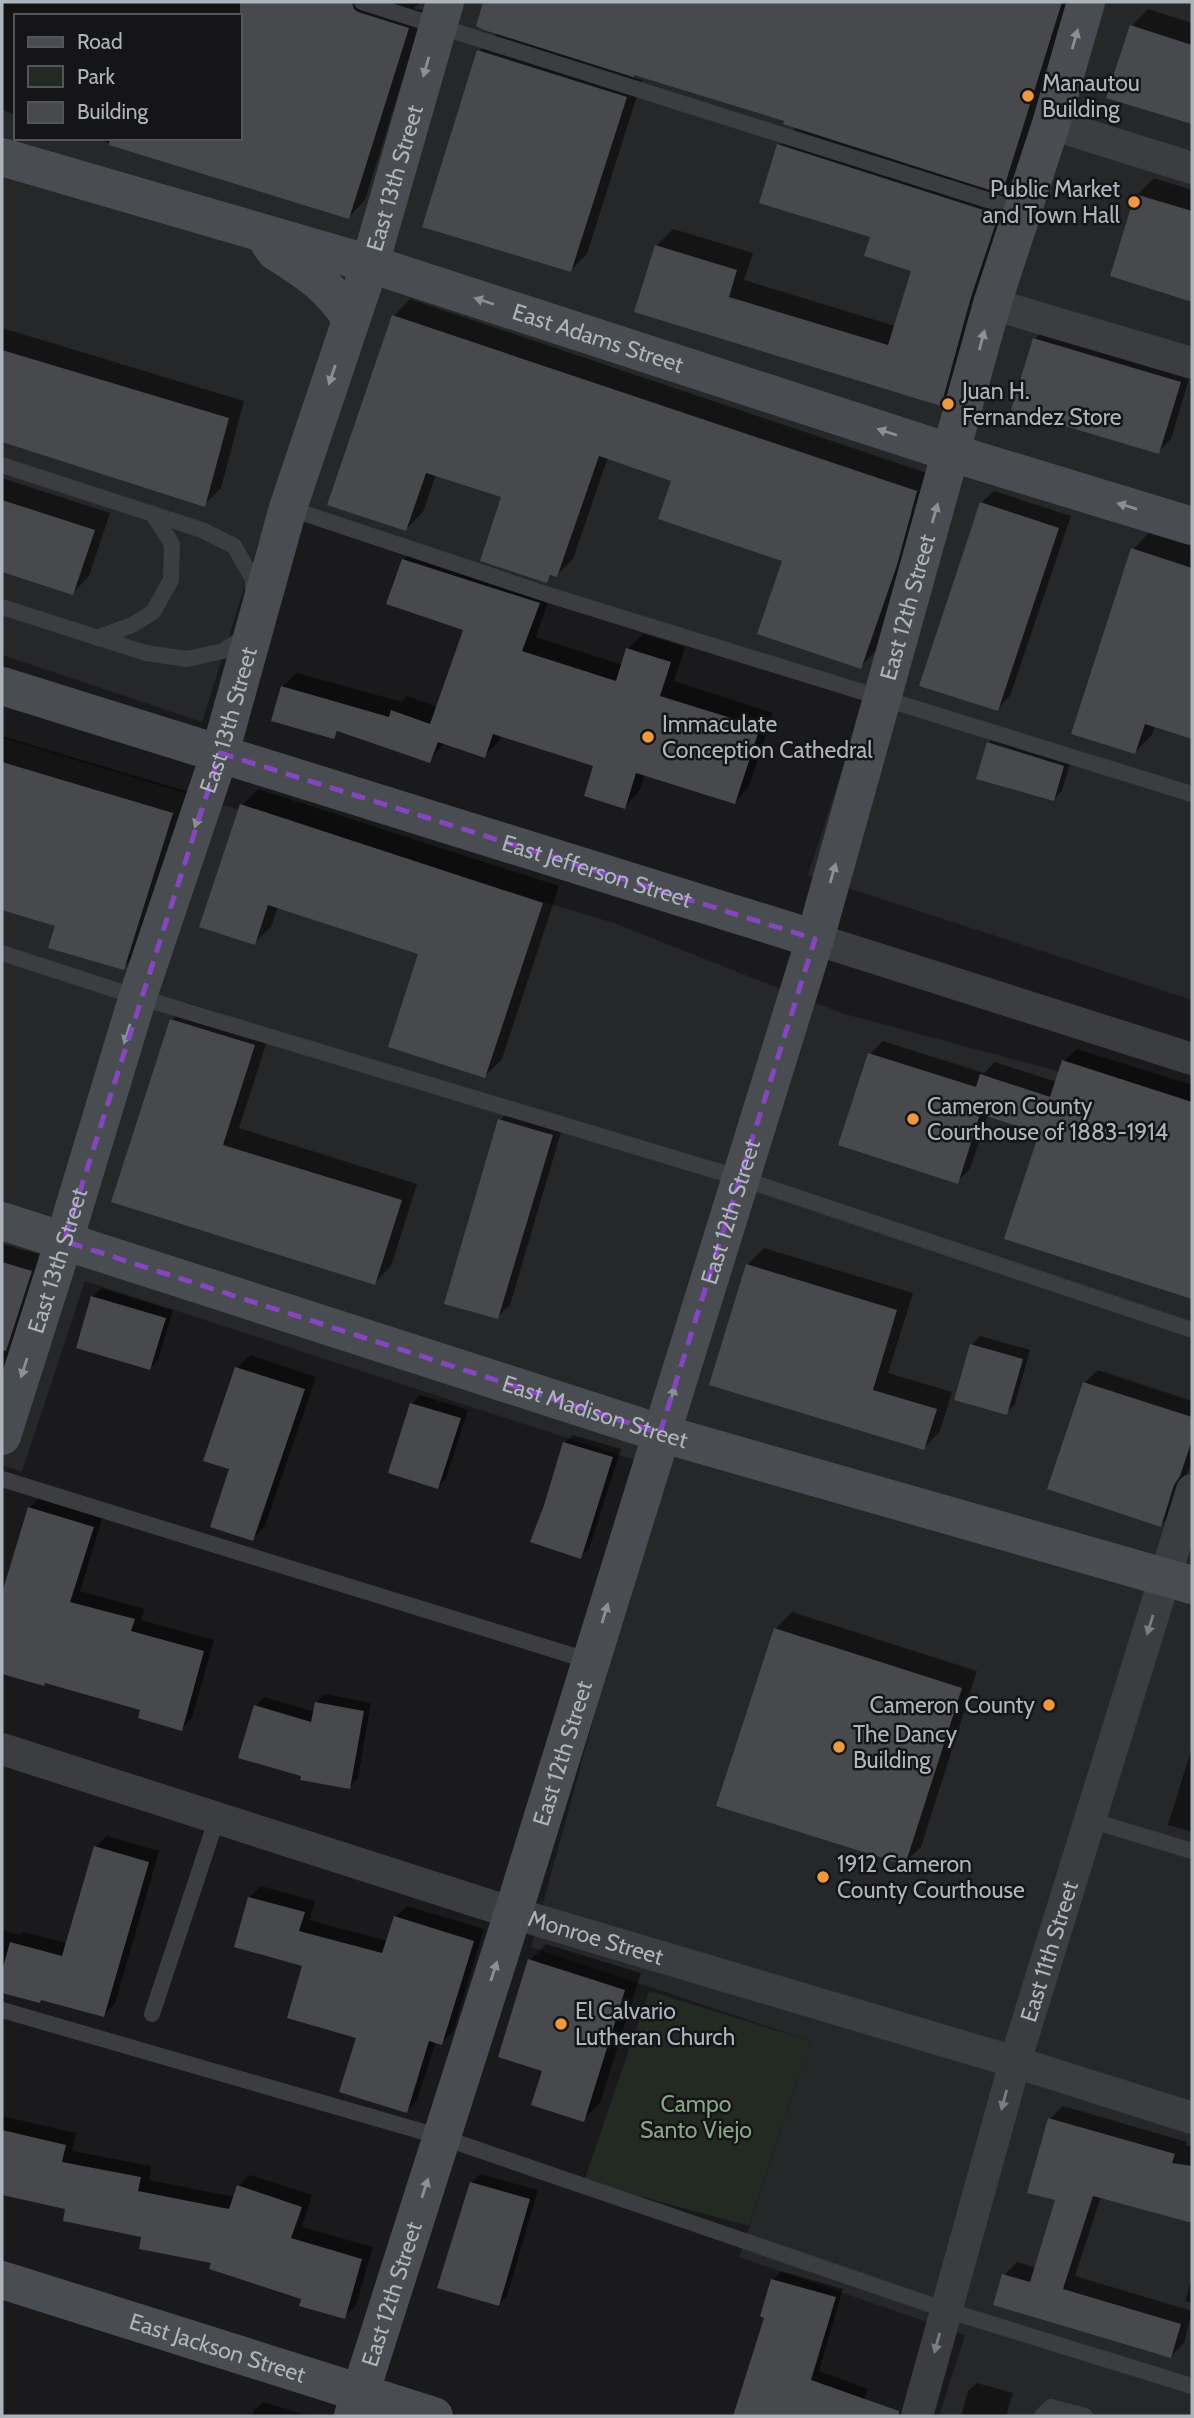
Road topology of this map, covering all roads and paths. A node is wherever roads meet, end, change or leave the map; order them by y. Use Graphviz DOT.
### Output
graph roads {
  1 [pos="362,2"];
  2 [pos="1086,2"];
  3 [pos="442,13"];
  4 [pos="1051,124"];
  5 [pos="2,157"];
  6 [pos="1192,168"];
  7 [pos="1023,211"];
  8 [pos="261,231"];
  9 [pos="370,264"];
  10 [pos="992,304"];
  11 [pos="351,319"];
  12 [pos="1192,363"];
  13 [pos="952,453"];
  14 [pos="2,465"];
  15 [pos="288,508"];
  16 [pos="152,513"];
  17 [pos="1192,526"];
  18 [pos="2,607"];
  19 [pos="254,631"];
  20 [pos="97,638"];
  21 [pos="2,686"];
  22 [pos="883,697"];
  23 [pos="220,753"];
  24 [pos="1192,794"];
  25 [pos="815,939"];
  26 [pos="2,953"];
  27 [pos="138,996"];
  28 [pos="1192,1059"];
  29 [pos="740,1178"];
  30 [pos="2,1221"];
  31 [pos="64,1241"];
  32 [pos="1192,1330"];
  33 [pos="660,1433"];
  34 [pos="2,1436"];
  35 [pos="2,1479"];
  36 [pos="1192,1490"];
  37 [pos="1179,1581"];
  38 [pos="590,1661"];
  39 [pos="2,1749"];
  40 [pos="217,1818"];
  41 [pos="1090,1820"];
  42 [pos="1192,1851"];
  43 [pos="513,1913"];
  44 [pos="2,2010"];
  45 [pos="152,2014"];
  46 [pos="1015,2062"];
  47 [pos="1192,2118"];
  48 [pos="441,2137"];
  49 [pos="2,2280"];
  50 [pos="946,2310"];
  51 [pos="1192,2386"];
  52 [pos="357,2404"];
  53 [pos="434,2416"];
  54 [pos="917,2416"];
  55 [pos="1042,2416"];
  56 [pos="1085,2416"];
  1 -- 3 [label="lane"];
  4 -- 2 [label="main road, East 12th Street, one-way"];
  3 -- 7 [label="lane"];
  3 -- 9 [label="main road, East 13th Street, one-way"];
  4 -- 6 [label="street"];
  4 -- 7 [label="main road, East 12th Street"];
  5 -- 8 [label="main road, East Adams Street"];
  7 -- 10 [label="main road, East 12th Street"];
  8 -- 9 [label="main road, East Adams Street"];
  8 -- 11 [label="main road"];
  9 -- 11 [label="main road, East 13th Street"];
  13 -- 9 [label="main road, East Adams Street, one-way"];
  10 -- 12 [label="street"];
  13 -- 10 [label="main road, East 12th Street, one-way"];
  11 -- 15 [label="main road, East 13th Street, one-way"];
  17 -- 13 [label="main road, East Adams Street, one-way"];
  22 -- 13 [label="main road, East 12th Street, one-way"];
  14 -- 16 [label="lane"];
  15 -- 19 [label="main road, East 13th Street"];
  15 -- 22 [label="lane"];
  16 -- 19 [label="lane"];
  16 -- 20 [label="lane"];
  18 -- 20 [label="lane"];
  19 -- 20 [label="lane"];
  19 -- 23 [label="main road, East 13th Street"];
  21 -- 23 [label="main road, East Jefferson Street"];
  22 -- 24 [label="lane"];
  25 -- 22 [label="main road, East 12th Street, one-way"];
  23 -- 25 [label="main road, East Jefferson Street"];
  23 -- 27 [label="main road, East 13th Street, one-way"];
  25 -- 28 [label="street, East Jefferson Street"];
  25 -- 29 [label="main road, East 12th Street"];
  26 -- 27 [label="lane"];
  27 -- 29 [label="lane"];
  27 -- 31 [label="main road, East 13th Street, one-way"];
  29 -- 32 [label="lane"];
  33 -- 29 [label="main road, East 12th Street, one-way"];
  30 -- 31 [label="main road, East Madison Street"];
  31 -- 33 [label="main road, East Madison Street"];
  31 -- 34 [label="main road, East 13th Street, one-way"];
  33 -- 37 [label="main road, East Madison Street"];
  38 -- 33 [label="main road, East 12th Street, one-way"];
  35 -- 38 [label="lane"];
  36 -- 37 [label="street, East 11th Street"];
  37 -- 41 [label="street, East 11th Street, one-way"];
  38 -- 43 [label="main road, East 12th Street"];
  39 -- 40 [label="street, Monroe Street"];
  40 -- 43 [label="street, Monroe Street"];
  40 -- 45 [label="lane"];
  41 -- 42 [label="lane"];
  41 -- 46 [label="street, East 11th Street"];
  43 -- 46 [label="street, Monroe Street"];
  48 -- 43 [label="main road, East 12th Street, one-way"];
  44 -- 48 [label="lane"];
  46 -- 47 [label="street, Monroe Street"];
  46 -- 50 [label="street, East 11th Street, one-way"];
  48 -- 50 [label="lane"];
  52 -- 48 [label="main road, East 12th Street, one-way"];
  49 -- 52 [label="main road, East Jackson Street"];
  50 -- 51 [label="lane"];
  50 -- 54 [label="street, East 11th Street, one-way"];
  52 -- 53 [label="main road, East Jackson Street"];
  55 -- 56 [label="lane"];
}
